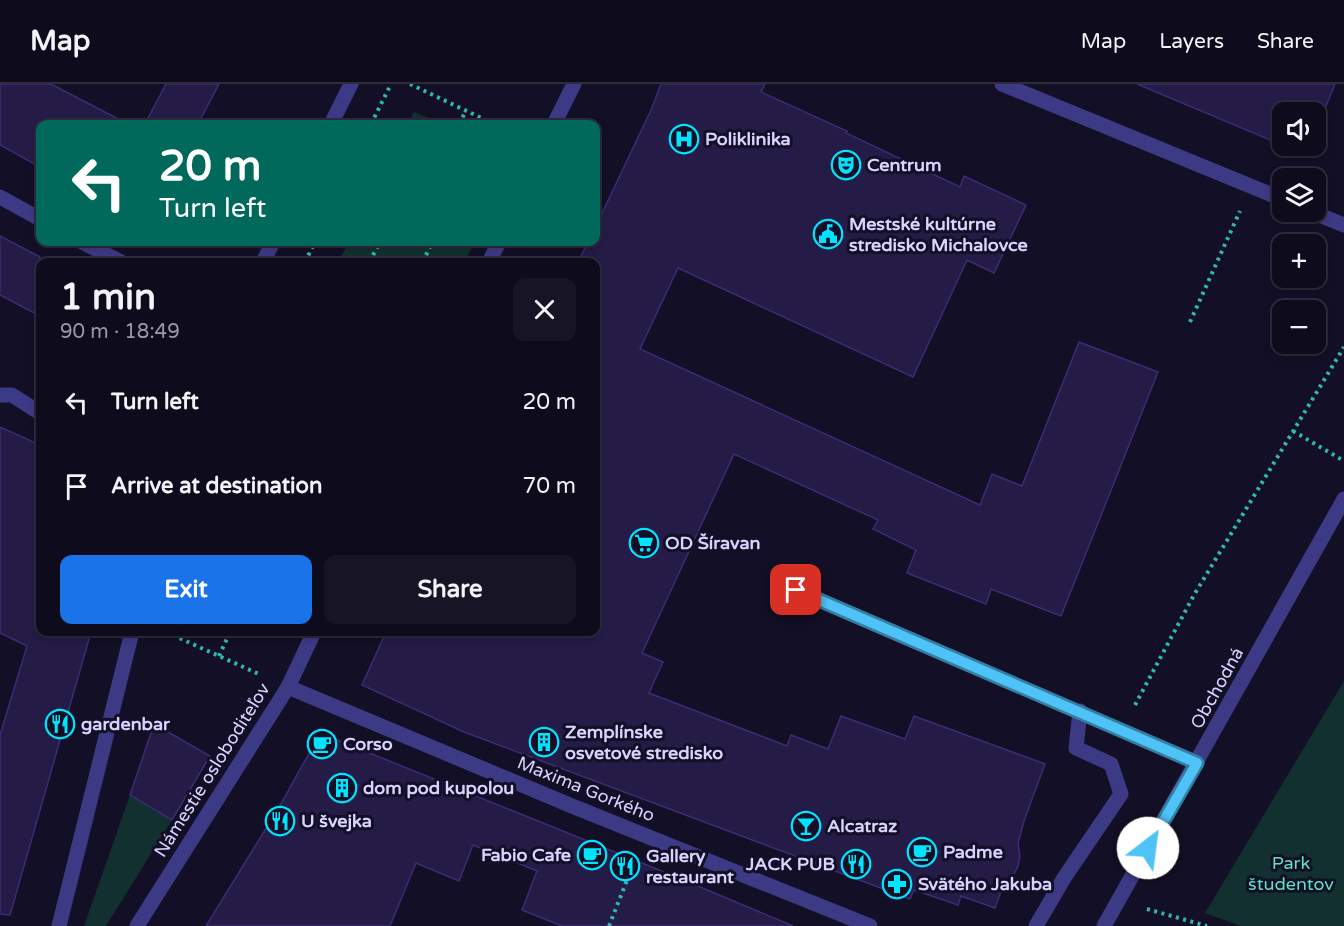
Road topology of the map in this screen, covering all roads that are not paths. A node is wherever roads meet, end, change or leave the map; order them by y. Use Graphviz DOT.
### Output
graph roads {
  1 [pos="351,84"];
  2 [pos="574,84"];
  3 [pos="1002,84"];
  4 [pos="333,120"];
  5 [pos="556,120"];
  6 [pos="1272,195"];
  7 [pos="0,196"];
  8 [pos="1326,216"];
  9 [pos="36,217"];
  10 [pos="1343,221"];
  11 [pos="90,246"];
  12 [pos="113,258"];
  13 [pos="0,395"];
  14 [pos="36,410"];
  15 [pos="1344,499"];
  16 [pos="796,590"];
  17 [pos="131,636"];
  18 [pos="312,636"];
  19 [pos="288,687"];
  20 [pos="1080,711"];
  21 [pos="1197,763"];
  22 [pos="59,926"];
  23 [pos="137,926"];
  24 [pos="870,926"];
  25 [pos="1036,926"];
  26 [pos="1104,926"];
  1 -- 4 [label="street"];
  2 -- 5 [label="street"];
  3 -- 6 [label="street"];
  7 -- 9 [label="street"];
  8 -- 10 [label="street"];
  11 -- 12 [label="street"];
  13 -- 14 [label="street"];
  15 -- 21 [label="street, Obchodná"];
  16 -- 20 [label="street"];
  17 -- 22 [label="street"];
  18 -- 19 [label="street, Námestie osloboditeľov"];
  19 -- 23 [label="street, Námestie osloboditeľov"];
  19 -- 24 [label="street, Maxima Gorkého"];
  20 -- 21 [label="street"];
  20 -- 25 [label="street"];
  21 -- 26 [label="street, Obchodná"];
}
